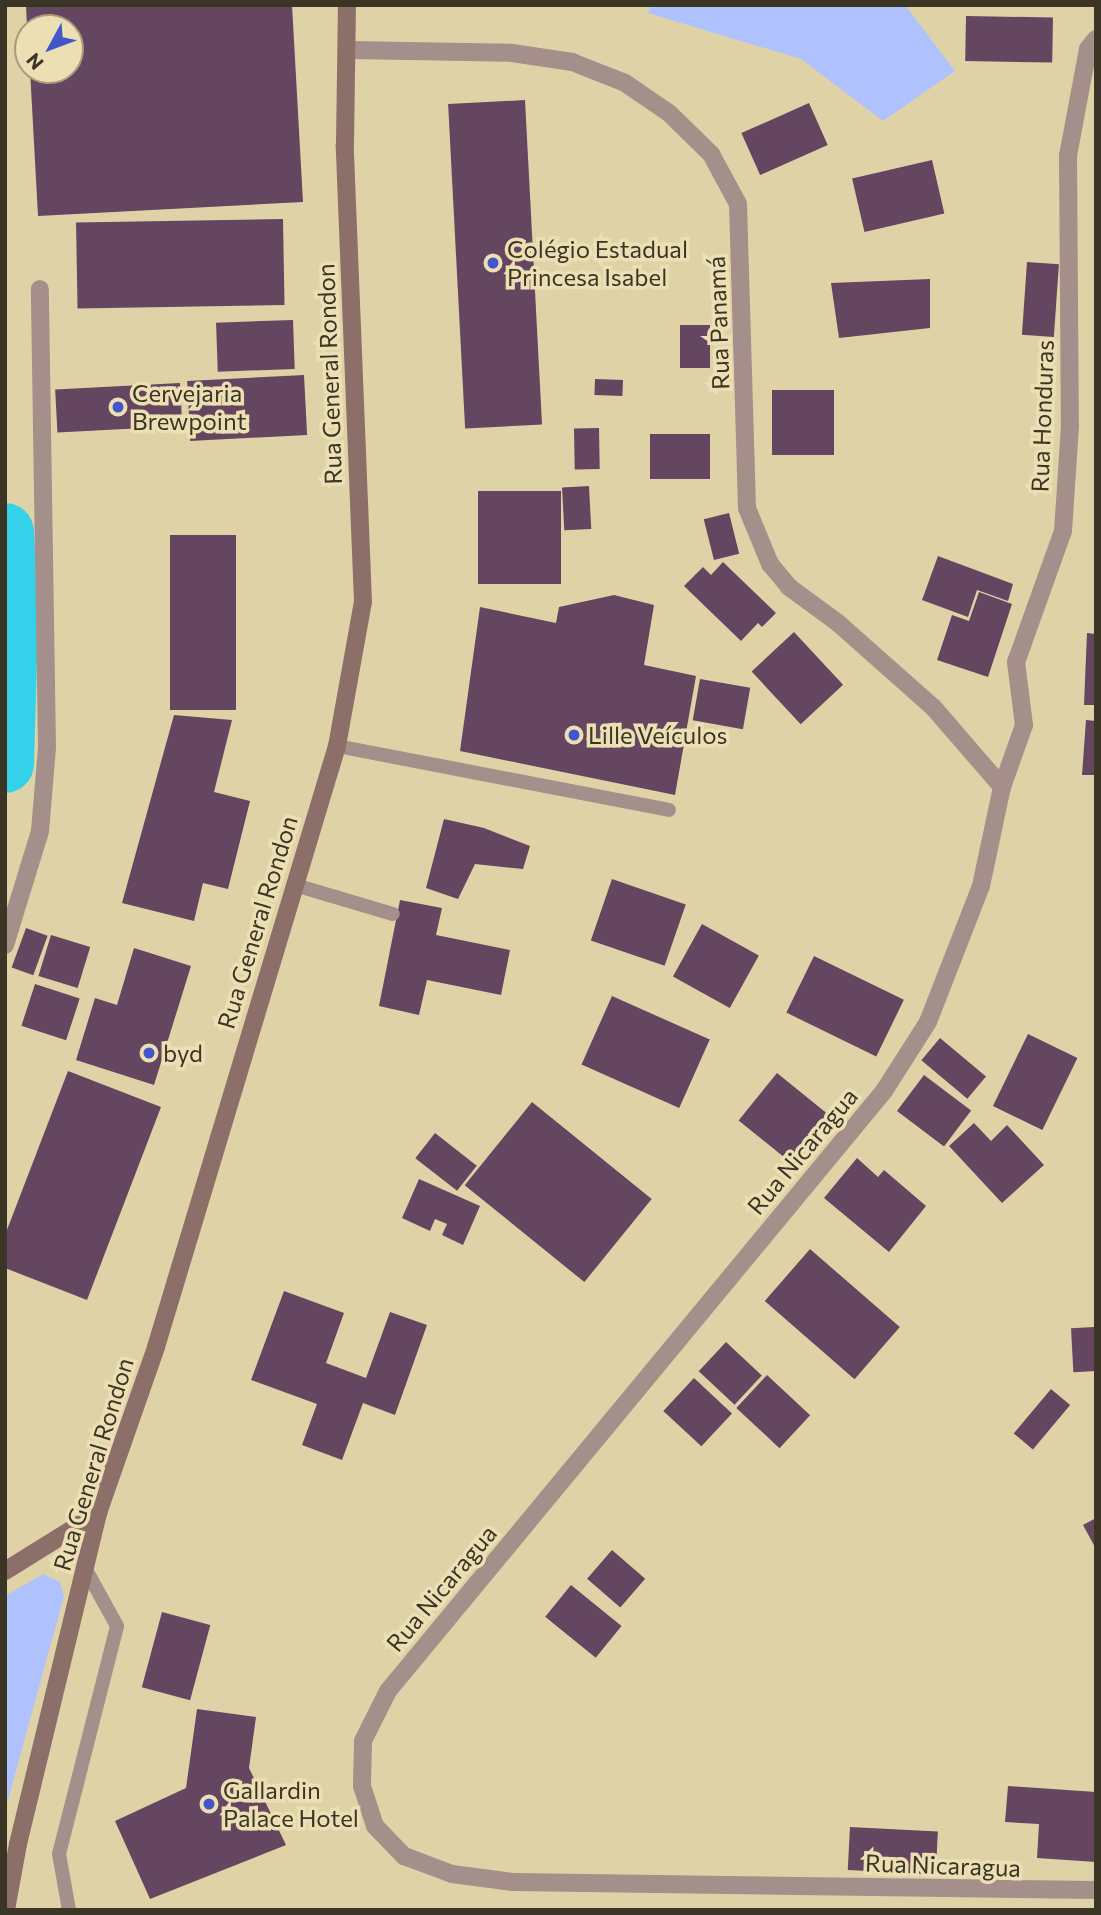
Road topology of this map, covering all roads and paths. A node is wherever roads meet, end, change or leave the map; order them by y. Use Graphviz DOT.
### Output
graph roads {
  1 [pos="347,5"];
  2 [pos="1096,39"];
  3 [pos="348,50"];
  4 [pos="40,289"];
  5 [pos="337,746"];
  6 [pos="1002,787"];
  7 [pos="668,810"];
  8 [pos="295,885"];
  9 [pos="393,914"];
  10 [pos="5,945"];
  11 [pos="98,1513"];
  12 [pos="85,1568"];
  13 [pos="5,1571"];
  14 [pos="1096,1890"];
  15 [pos="6,1910"];
  16 [pos="69,1910"];
  1 -- 3 [label="main road, Rua General Rondon"];
  2 -- 6 [label="street, Rua Honduras"];
  3 -- 5 [label="main road, Rua General Rondon"];
  3 -- 6 [label="street, Rua Panamá"];
  4 -- 10 [label="street"];
  5 -- 7 [label="lane"];
  5 -- 8 [label="main road, Rua General Rondon"];
  6 -- 14 [label="street, Rua Nicaragua"];
  8 -- 9 [label="lane"];
  8 -- 11 [label="main road, Rua General Rondon"];
  11 -- 12 [label="main road, Rua General Rondon"];
  11 -- 13 [label="main road"];
  12 -- 15 [label="main road, Rua General Rondon"];
  12 -- 16 [label="lane"];
}
